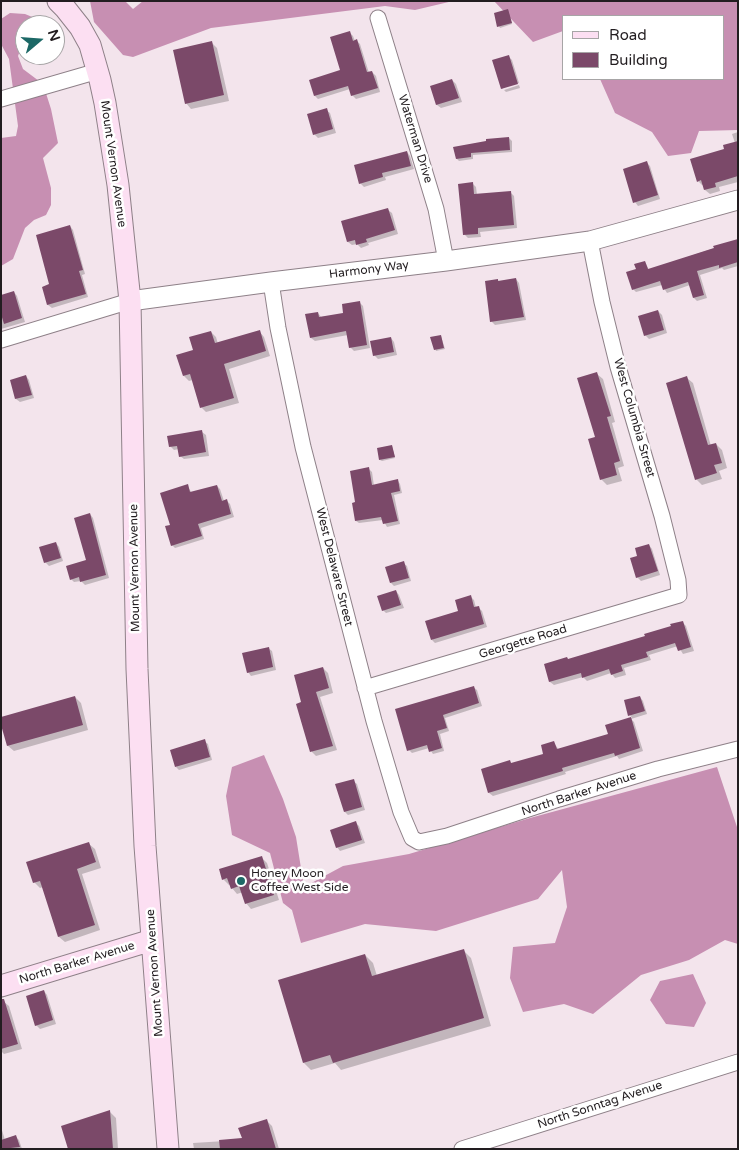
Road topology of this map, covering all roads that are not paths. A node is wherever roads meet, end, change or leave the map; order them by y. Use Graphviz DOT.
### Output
graph roads {
  1 [pos="58,1"];
  2 [pos="378,18"];
  3 [pos="98,71"];
  4 [pos="1,99"];
  5 [pos="738,200"];
  6 [pos="590,241"];
  7 [pos="446,261"];
  8 [pos="271,282"];
  9 [pos="130,301"];
  10 [pos="1,340"];
  11 [pos="679,594"];
  12 [pos="365,688"];
  13 [pos="738,748"];
  14 [pos="422,842"];
  15 [pos="152,940"];
  16 [pos="1,986"];
  17 [pos="738,1062"];
  18 [pos="168,1149"];
  19 [pos="462,1149"];
  1 -- 3 [label="main road, Mount Vernon Avenue"];
  2 -- 7 [label="street, Waterman Drive"];
  3 -- 4 [label="street"];
  3 -- 9 [label="main road, Mount Vernon Avenue"];
  5 -- 6 [label="street, Harmony Way"];
  6 -- 7 [label="street, Harmony Way"];
  6 -- 11 [label="street, West Columbia Street"];
  7 -- 8 [label="street, Harmony Way"];
  8 -- 9 [label="street, Harmony Way"];
  8 -- 12 [label="street, West Delaware Street"];
  9 -- 10 [label="street, Harmony Way"];
  9 -- 15 [label="main road, Mount Vernon Avenue"];
  11 -- 12 [label="street, Georgette Road"];
  12 -- 14 [label="street, West Delaware Street"];
  13 -- 14 [label="street, North Barker Avenue"];
  15 -- 16 [label="main road, North Barker Avenue"];
  15 -- 18 [label="main road, Mount Vernon Avenue"];
  17 -- 19 [label="street, North Sonntag Avenue"];
}
